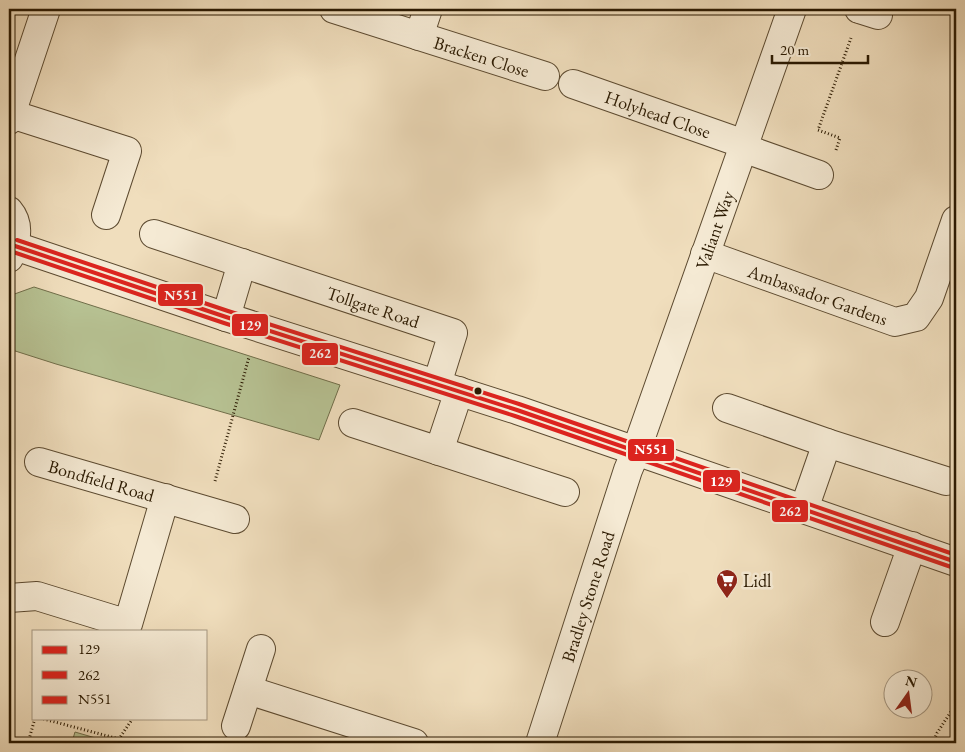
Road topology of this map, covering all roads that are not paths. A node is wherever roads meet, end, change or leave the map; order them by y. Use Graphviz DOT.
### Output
graph roads {
  1 [pos="46,9"];
  2 [pos="334,9"];
  3 [pos="428,9"];
  4 [pos="792,9"];
  5 [pos="419,36"];
  6 [pos="545,76"];
  7 [pos="573,84"];
  8 [pos="10,117"];
  9 [pos="743,146"];
  10 [pos="819,175"];
  11 [pos="9,211"];
  12 [pos="106,215"];
  13 [pos="956,220"];
  14 [pos="154,234"];
  15 [pos="12,252"];
  16 [pos="705,254"];
  17 [pos="242,263"];
  18 [pos="226,317"];
  19 [pos="448,388"];
  20 [pos="727,408"];
  21 [pos="353,423"];
  22 [pos="827,442"];
  23 [pos="439,451"];
  24 [pos="636,451"];
  25 [pos="39,462"];
  26 [pos="946,481"];
  27 [pos="565,492"];
  28 [pos="165,498"];
  29 [pos="804,509"];
  30 [pos="235,519"];
  31 [pos="912,546"];
  32 [pos="956,562"];
  33 [pos="9,598"];
  34 [pos="885,622"];
  35 [pos="261,649"];
  36 [pos="248,690"];
  37 [pos="236,726"];
  38 [pos="414,743"];
  39 [pos="540,743"];
  1 -- 8 [label="street"];
  2 -- 5 [label="street, Bracken Close"];
  3 -- 5 [label="street, Bracken Close"];
  4 -- 9 [label="street, Valiant Way"];
  5 -- 6 [label="street, Bracken Close"];
  7 -- 9 [label="street, Holyhead Close"];
  8 -- 12 [label="street"];
  9 -- 10 [label="street, Holyhead Close"];
  9 -- 16 [label="street, Valiant Way"];
  11 -- 15 [label="street"];
  13 -- 16 [label="street, Ambassador Gardens"];
  14 -- 17 [label="street, Tollgate Road"];
  15 -- 18 [label="street"];
  16 -- 24 [label="street, Valiant Way"];
  17 -- 18 [label="street"];
  17 -- 19 [label="street, Tollgate Road"];
  18 -- 19 [label="street"];
  19 -- 23 [label="street"];
  19 -- 24 [label="street"];
  20 -- 22 [label="street"];
  21 -- 23 [label="street"];
  22 -- 26 [label="street"];
  22 -- 29 [label="street"];
  23 -- 27 [label="street"];
  24 -- 29 [label="street"];
  24 -- 39 [label="street, Bradley Stone Road"];
  25 -- 28 [label="street, Bondfield Road"];
  28 -- 30 [label="street, Bondfield Road"];
  28 -- 33 [label="street, Bondfield Road"];
  29 -- 31 [label="street"];
  31 -- 32 [label="street"];
  31 -- 34 [label="street"];
  35 -- 36 [label="street"];
  36 -- 37 [label="street"];
  36 -- 38 [label="street"];
}
